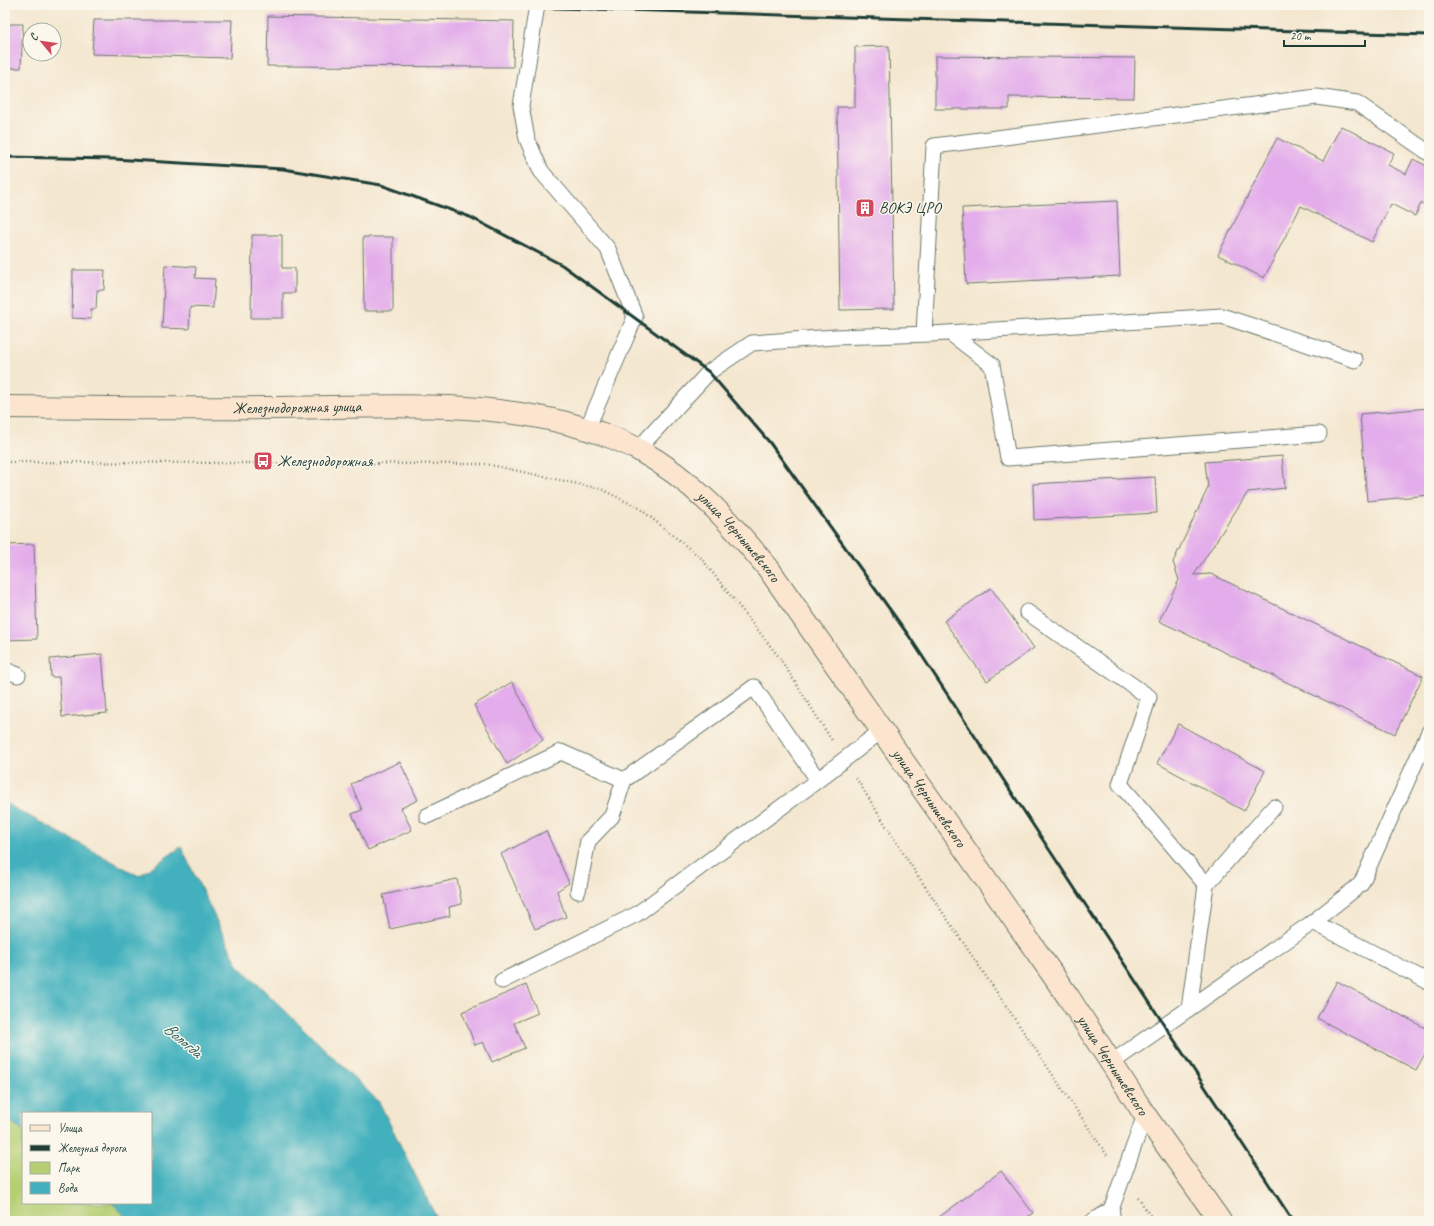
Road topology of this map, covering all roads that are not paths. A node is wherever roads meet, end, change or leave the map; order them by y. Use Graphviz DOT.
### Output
graph roads {
  1 [pos="537,5"];
  2 [pos="1429,153"];
  3 [pos="950,333"];
  4 [pos="924,334"];
  5 [pos="1355,360"];
  6 [pos="5,407"];
  7 [pos="587,429"];
  8 [pos="1319,434"];
  9 [pos="638,449"];
  10 [pos="1027,612"];
  11 [pos="881,731"];
  12 [pos="1429,732"];
  13 [pos="624,780"];
  14 [pos="818,780"];
  15 [pos="1274,807"];
  16 [pos="427,816"];
  17 [pos="1206,886"];
  18 [pos="578,891"];
  19 [pos="1313,922"];
  20 [pos="502,981"];
  21 [pos="1429,982"];
  22 [pos="1189,1009"];
  23 [pos="1111,1063"];
  24 [pos="1145,1115"];
  25 [pos="1110,1217"];
  26 [pos="1093,1221"];
  27 [pos="1220,1221"];
  1 -- 7 [label="lane"];
  2 -- 4 [label="lane"];
  3 -- 4 [label="lane"];
  3 -- 5 [label="lane"];
  3 -- 8 [label="lane"];
  4 -- 9 [label="lane"];
  6 -- 7 [label="main road, Железнодорожная улица"];
  7 -- 9 [label="main road, улица Чернышевского"];
  9 -- 11 [label="main road, улица Чернышевского"];
  10 -- 17 [label="lane"];
  11 -- 14 [label="lane"];
  11 -- 23 [label="main road, улица Чернышевского"];
  12 -- 19 [label="lane"];
  13 -- 14 [label="lane"];
  13 -- 16 [label="lane"];
  13 -- 18 [label="lane"];
  14 -- 20 [label="lane"];
  15 -- 17 [label="lane"];
  17 -- 22 [label="lane"];
  19 -- 21 [label="lane"];
  19 -- 22 [label="lane"];
  22 -- 23 [label="lane"];
  23 -- 24 [label="main road, улица Чернышевского"];
  24 -- 25 [label="lane"];
  24 -- 27 [label="main road, улица Чернышевского"];
  25 -- 26 [label="lane"];
}
